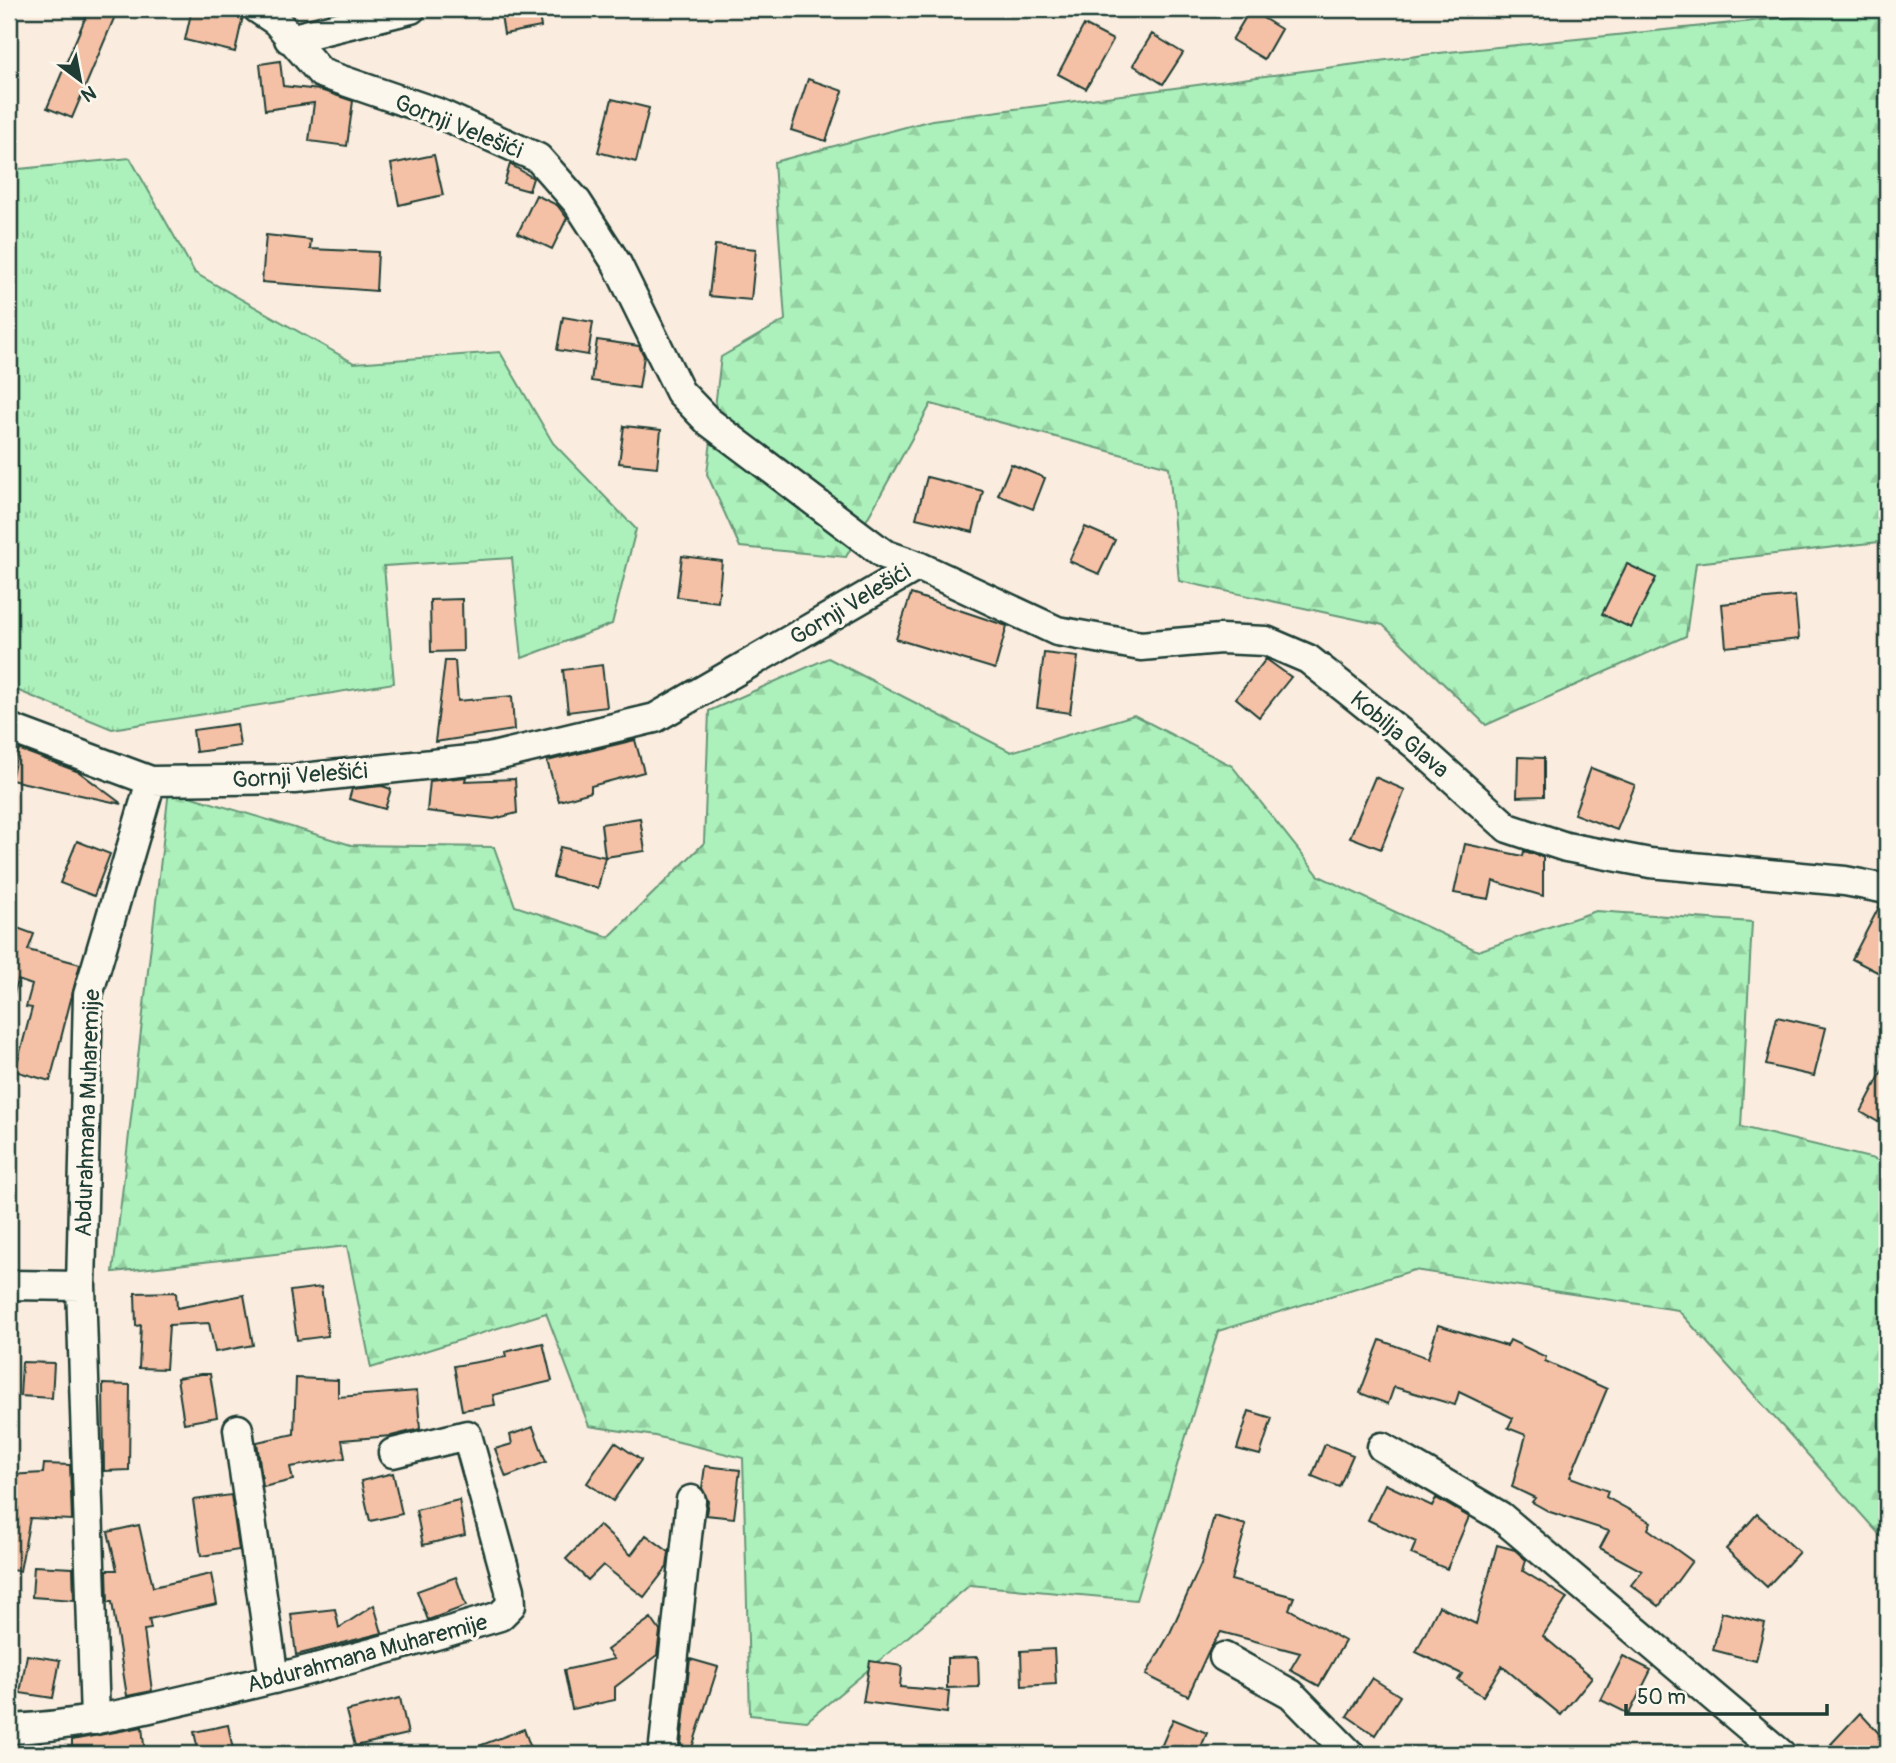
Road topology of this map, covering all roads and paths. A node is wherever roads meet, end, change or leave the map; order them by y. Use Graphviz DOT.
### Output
graph roads {
  1 [pos="258,9"];
  2 [pos="411,9"];
  3 [pos="289,39"];
  4 [pos="918,566"];
  5 [pos="9,728"];
  6 [pos="150,781"];
  7 [pos="1887,889"];
  8 [pos="9,1285"];
  9 [pos="81,1286"];
  10 [pos="238,1429"];
  11 [pos="1382,1447"];
  12 [pos="393,1452"];
  13 [pos="691,1500"];
  14 [pos="1223,1657"];
  15 [pos="274,1679"];
  16 [pos="95,1720"];
  17 [pos="9,1729"];
  18 [pos="663,1754"];
  19 [pos="1350,1754"];
  20 [pos="1781,1754"];
  1 -- 3 [label="street, Gornji Velešići"];
  2 -- 3 [label="street"];
  3 -- 4 [label="street, Gornji Velešići"];
  4 -- 6 [label="street, Gornji Velešići"];
  4 -- 7 [label="street, Kobilja Glava"];
  5 -- 6 [label="street, Gornji Velešići"];
  6 -- 9 [label="street, Abdurahmana Muharemije"];
  8 -- 9 [label="street"];
  9 -- 16 [label="street, Abdurahmana Muharemije"];
  10 -- 15 [label="street"];
  11 -- 20 [label="street"];
  12 -- 15 [label="street, Abdurahmana Muharemije"];
  13 -- 18 [label="street"];
  14 -- 19 [label="street"];
  15 -- 16 [label="street, Abdurahmana Muharemije"];
  16 -- 17 [label="street, Abdurahmana Muharemije"];
}
